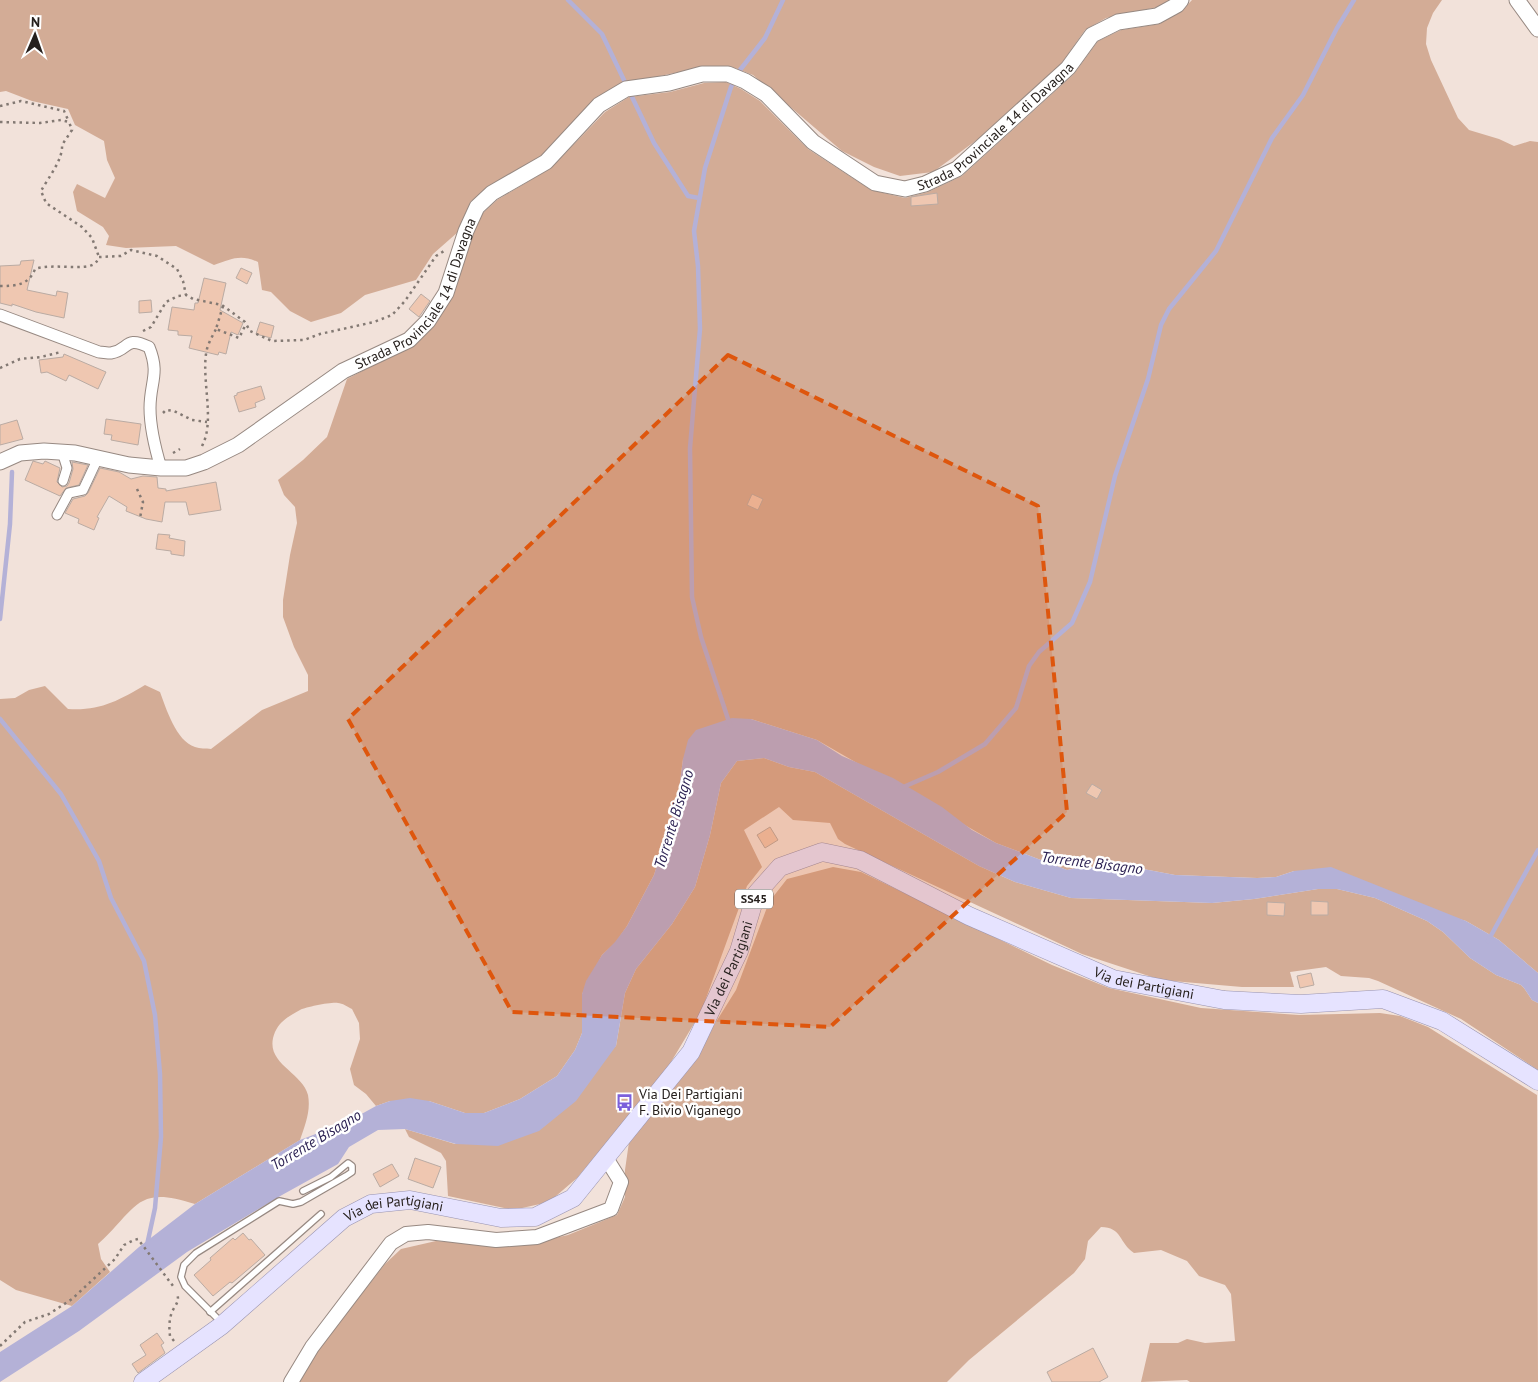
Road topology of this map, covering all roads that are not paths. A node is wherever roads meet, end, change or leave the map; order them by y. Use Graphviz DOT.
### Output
graph roads {
  1 [pos="1181,0"];
  2 [pos="1517,0"];
  3 [pos="1538,29"];
  4 [pos="0,315"];
  5 [pos="62,452"];
  6 [pos="98,458"];
  7 [pos="0,462"];
  8 [pos="161,468"];
  9 [pos="63,481"];
  10 [pos="57,515"];
  11 [pos="1538,1081"];
  12 [pos="606,1158"];
  13 [pos="303,1191"];
  14 [pos="321,1214"];
  15 [pos="216,1318"];
  16 [pos="143,1382"];
  17 [pos="291,1382"];
  1 -- 8 [label="main road, Strada Provinciale 14 di Davagna"];
  2 -- 3 [label="main road"];
  4 -- 8 [label="street"];
  5 -- 6 [label="main road, Strada Provinciale 14 di Davagna"];
  5 -- 7 [label="main road, Strada Provinciale 14 di Davagna"];
  5 -- 9 [label="street"];
  6 -- 8 [label="main road, Strada Provinciale 14 di Davagna"];
  6 -- 10 [label="street"];
  11 -- 12 [label="main road, Via dei Partigiani / SS45"];
  12 -- 15 [label="main road, Via dei Partigiani / SS45"];
  12 -- 17 [label="street"];
  13 -- 15 [label="lane"];
  14 -- 15 [label="lane"];
  15 -- 16 [label="main road, Via dei Partigiani / SS45"];
}
